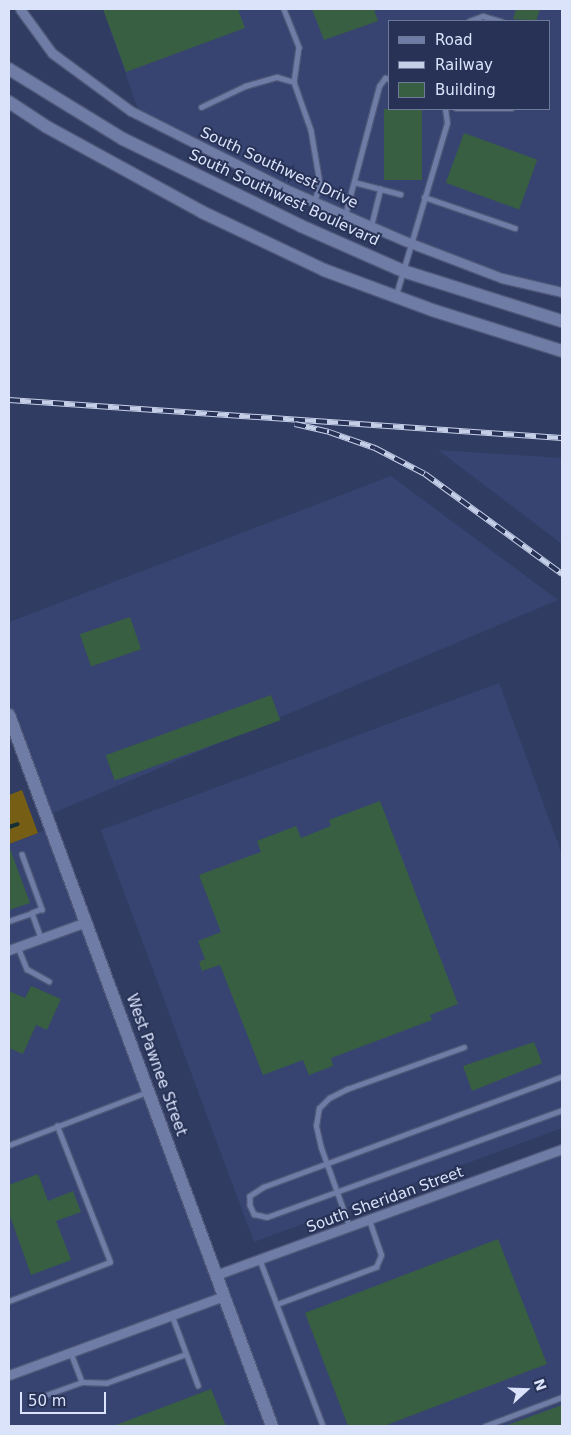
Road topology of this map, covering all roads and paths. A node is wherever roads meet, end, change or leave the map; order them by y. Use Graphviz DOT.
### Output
graph roads {
  1 [pos="20,9"];
  2 [pos="284,9"];
  3 [pos="472,20"];
  4 [pos="497,20"];
  5 [pos="9,69"];
  6 [pos="388,79"];
  7 [pos="294,82"];
  8 [pos="9,102"];
  9 [pos="201,107"];
  10 [pos="445,110"];
  11 [pos="354,182"];
  12 [pos="380,189"];
  13 [pos="400,194"];
  14 [pos="424,197"];
  15 [pos="315,202"];
  16 [pos="345,215"];
  17 [pos="371,226"];
  18 [pos="516,228"];
  19 [pos="411,243"];
  20 [pos="403,272"];
  21 [pos="562,292"];
  22 [pos="396,297"];
  23 [pos="562,321"];
  24 [pos="562,351"];
  25 [pos="9,715"];
  26 [pos="22,854"];
  27 [pos="32,913"];
  28 [pos="9,921"];
  29 [pos="86,922"];
  30 [pos="41,939"];
  31 [pos="18,947"];
  32 [pos="9,950"];
  33 [pos="49,981"];
  34 [pos="464,1047"];
  35 [pos="562,1077"];
  36 [pos="148,1092"];
  37 [pos="562,1110"];
  38 [pos="57,1126"];
  39 [pos="9,1145"];
  40 [pos="562,1149"];
  41 [pos="327,1165"];
  42 [pos="337,1192"];
  43 [pos="369,1221"];
  44 [pos="350,1227"];
  45 [pos="260,1260"];
  46 [pos="216,1275"];
  47 [pos="224,1296"];
  48 [pos="9,1301"];
  49 [pos="277,1304"];
  50 [pos="172,1315"];
  51 [pos="70,1352"];
  52 [pos="186,1354"];
  53 [pos="9,1375"];
  54 [pos="82,1382"];
  55 [pos="198,1385"];
  56 [pos="43,1396"];
  57 [pos="562,1397"];
  58 [pos="272,1426"];
  59 [pos="323,1426"];
  60 [pos="485,1426"];
  1 -- 15 [label="street, South Southwest Drive"];
  2 -- 7 [label="lane"];
  3 -- 4 [label="lane"];
  5 -- 20 [label="main road, South Southwest Boulevard"];
  6 -- 11 [label="lane"];
  7 -- 9 [label="lane"];
  7 -- 15 [label="lane"];
  8 -- 22 [label="main road"];
  10 -- 14 [label="lane"];
  11 -- 12 [label="lane"];
  11 -- 16 [label="lane"];
  12 -- 13 [label="lane"];
  12 -- 17 [label="lane"];
  14 -- 18 [label="lane"];
  14 -- 19 [label="lane"];
  15 -- 16 [label="street, South Southwest Drive"];
  16 -- 17 [label="street, South Southwest Drive"];
  17 -- 19 [label="street, South Southwest Drive"];
  19 -- 20 [label="lane"];
  19 -- 21 [label="street, South Southwest Drive"];
  20 -- 22 [label="lane"];
  20 -- 23 [label="main road, South Southwest Boulevard"];
  22 -- 24 [label="main road"];
  25 -- 29 [label="main road, West Pawnee Street"];
  26 -- 27 [label="lane"];
  27 -- 28 [label="lane"];
  27 -- 30 [label="lane"];
  29 -- 30 [label="street"];
  29 -- 36 [label="main road, West Pawnee Street"];
  30 -- 31 [label="street"];
  31 -- 32 [label="street"];
  31 -- 33 [label="lane"];
  34 -- 41 [label="lane"];
  35 -- 41 [label="lane"];
  36 -- 38 [label="lane"];
  36 -- 46 [label="main road, West Pawnee Street"];
  37 -- 42 [label="lane"];
  38 -- 39 [label="lane"];
  38 -- 48 [label="lane"];
  40 -- 43 [label="street, South Sheridan Street"];
  41 -- 42 [label="lane"];
  41 -- 42 [label="lane"];
  42 -- 44 [label="lane"];
  43 -- 44 [label="street, South Sheridan Street"];
  43 -- 49 [label="lane"];
  44 -- 45 [label="street, South Sheridan Street"];
  45 -- 46 [label="street, South Sheridan Street"];
  45 -- 49 [label="lane"];
  46 -- 47 [label="main road, West Pawnee Street"];
  47 -- 50 [label="street"];
  47 -- 58 [label="main road, West Pawnee Street"];
  49 -- 59 [label="lane"];
  50 -- 51 [label="street"];
  50 -- 52 [label="lane"];
  51 -- 53 [label="street"];
  51 -- 54 [label="lane"];
  52 -- 54 [label="lane"];
  52 -- 55 [label="lane"];
  54 -- 56 [label="lane"];
  57 -- 60 [label="lane"];
}
